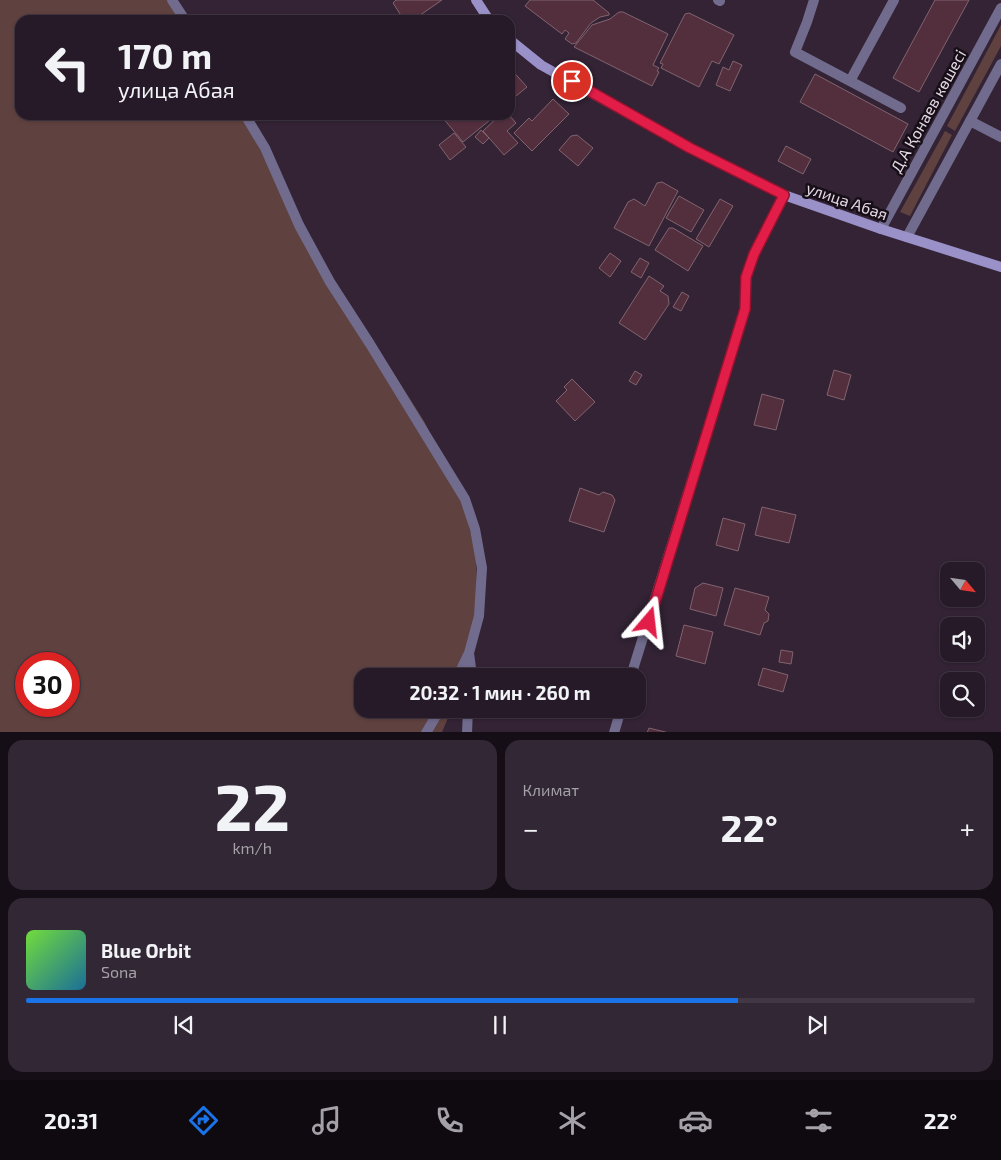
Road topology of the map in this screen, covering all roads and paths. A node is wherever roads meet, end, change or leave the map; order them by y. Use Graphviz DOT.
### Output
graph roads {
  1 [pos="172,0"];
  2 [pos="476,0"];
  3 [pos="814,0"];
  4 [pos="894,0"];
  5 [pos="1001,8"];
  6 [pos="182,15"];
  7 [pos="486,15"];
  8 [pos="515,44"];
  9 [pos="1001,64"];
  10 [pos="850,81"];
  11 [pos="901,108"];
  12 [pos="248,120"];
  13 [pos="970,121"];
  14 [pos="1001,137"];
  15 [pos="784,195"];
  16 [pos="881,229"];
  17 [pos="907,237"];
  18 [pos="1001,267"];
  19 [pos="469,653"];
  20 [pos="462,668"];
  21 [pos="471,668"];
  22 [pos="634,668"];
  23 [pos="435,718"];
  24 [pos="468,718"];
  25 [pos="618,718"];
  26 [pos="426,732"];
  27 [pos="467,732"];
  28 [pos="614,732"];
  1 -- 6 [label="street"];
  2 -- 7 [label="main road"];
  3 -- 10 [label="street"];
  4 -- 10 [label="street"];
  5 -- 16 [label="street, Д.А Қонаев көшесі"];
  8 -- 15 [label="main road, улица Абая"];
  9 -- 13 [label="street"];
  10 -- 11 [label="street"];
  12 -- 19 [label="street"];
  13 -- 14 [label="street"];
  13 -- 17 [label="street"];
  15 -- 16 [label="main road, улица Абая"];
  15 -- 22 [label="street"];
  16 -- 17 [label="main road, улица Абая"];
  17 -- 18 [label="main road, улица Абая"];
  19 -- 20 [label="street"];
  19 -- 21 [label="street"];
  23 -- 26 [label="street"];
  24 -- 27 [label="street"];
  25 -- 28 [label="street"];
}
